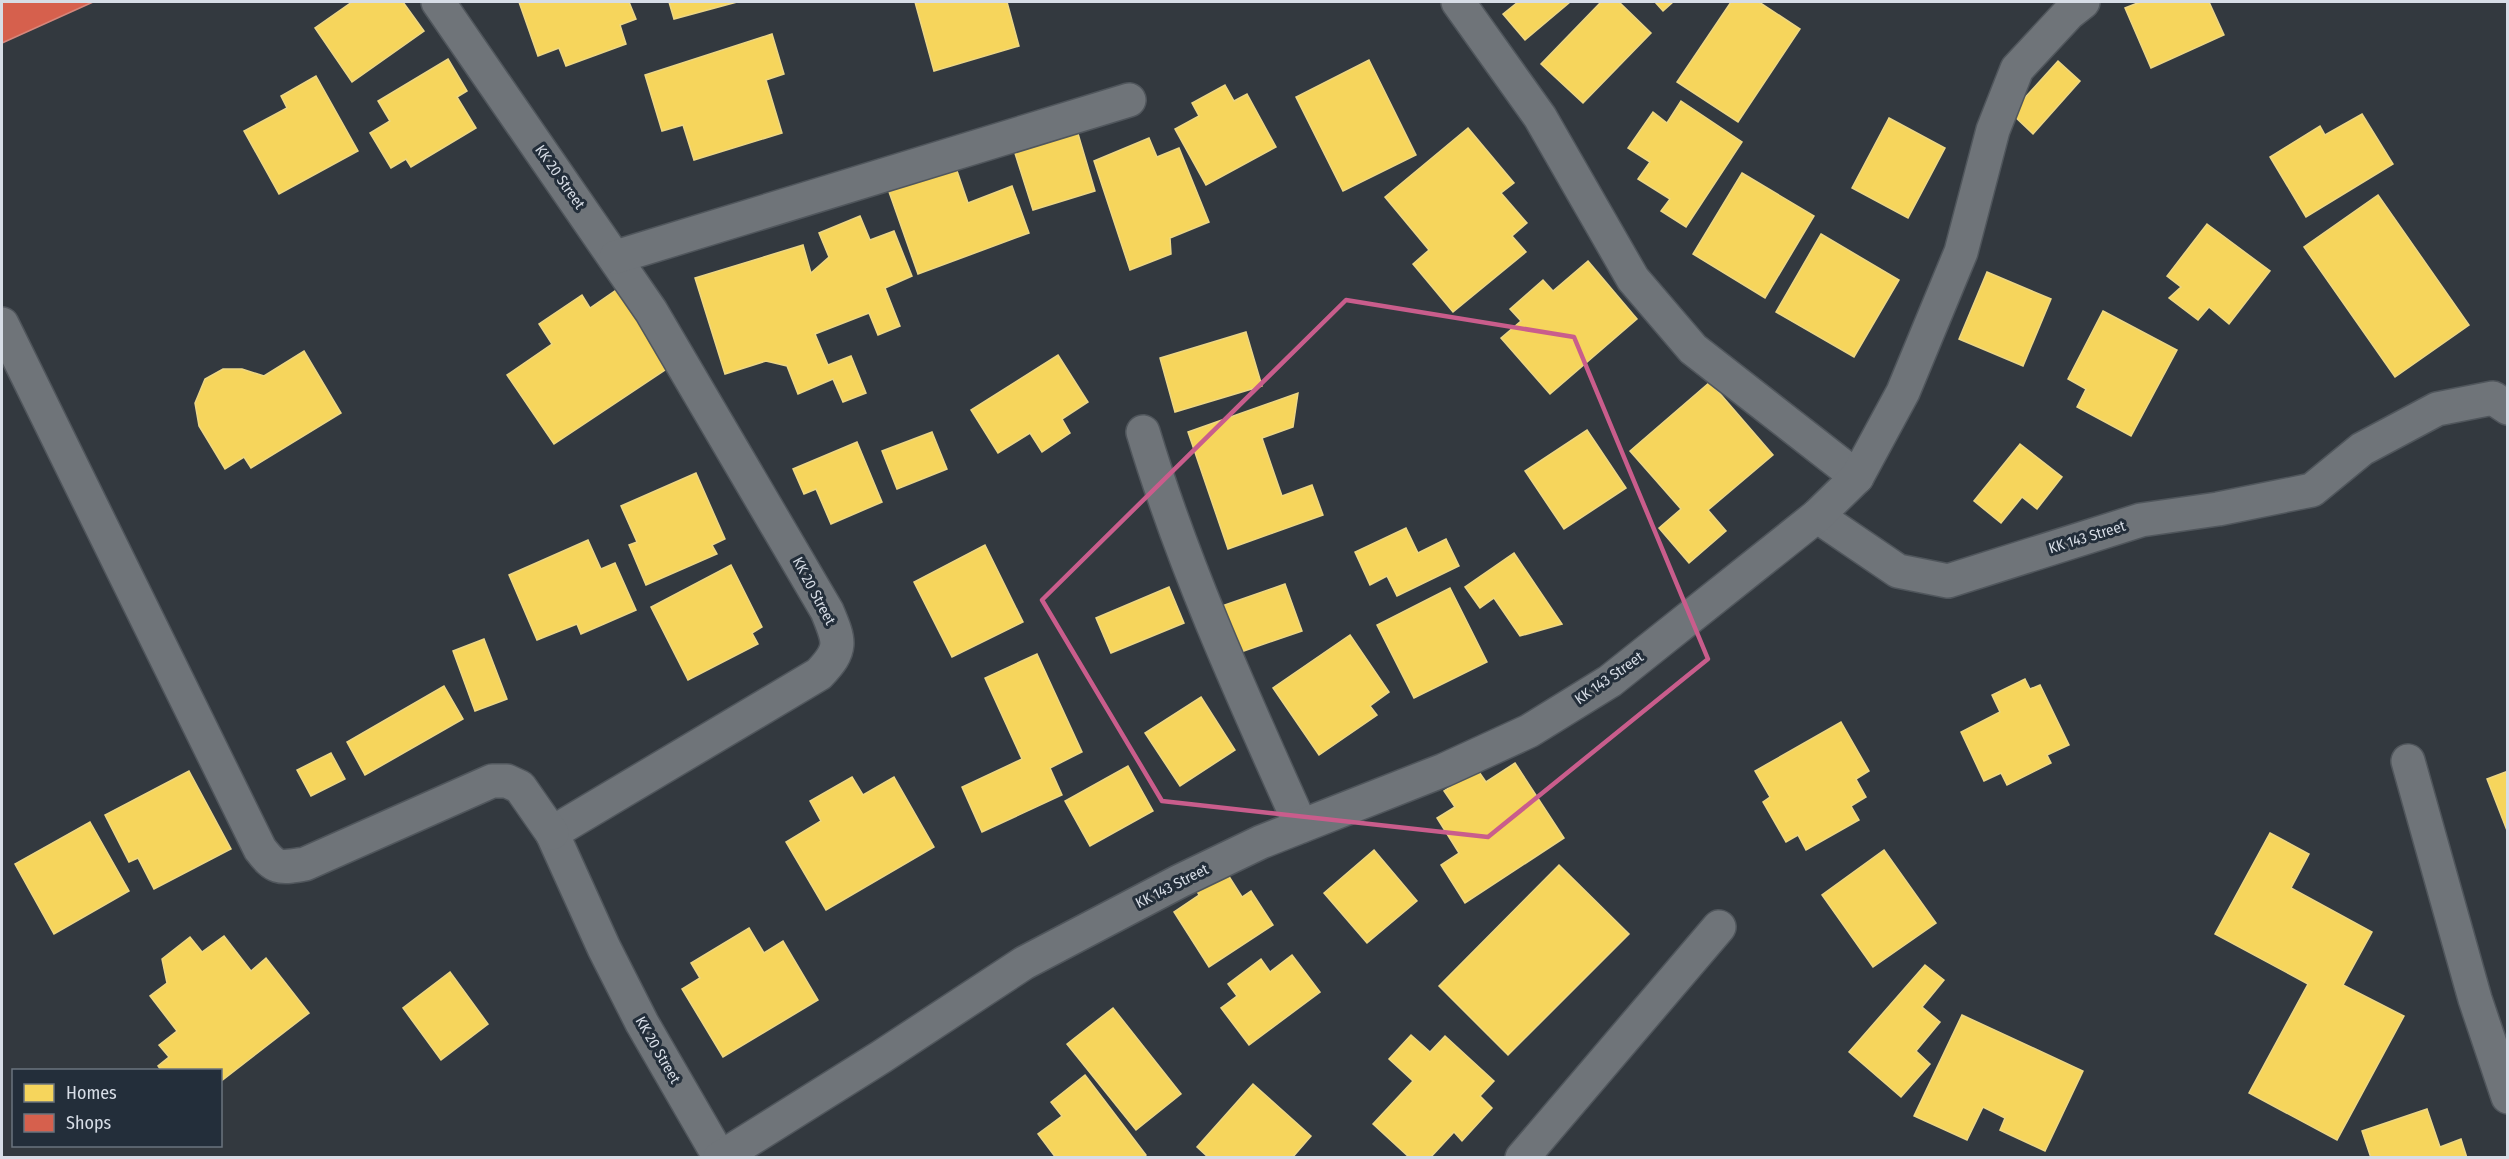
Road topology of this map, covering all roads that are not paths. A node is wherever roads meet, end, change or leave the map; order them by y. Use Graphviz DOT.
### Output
graph roads {
  1 [pos="438,2"];
  2 [pos="1458,2"];
  3 [pos="2083,2"];
  4 [pos="1129,100"];
  5 [pos="616,257"];
  6 [pos="2,324"];
  7 [pos="2508,408"];
  8 [pos="1143,432"];
  9 [pos="1857,477"];
  10 [pos="1817,516"];
  11 [pos="2408,761"];
  12 [pos="1301,826"];
  13 [pos="552,833"];
  14 [pos="1719,927"];
  15 [pos="2508,1096"];
  16 [pos="720,1158"];
  17 [pos="1522,1158"];
  1 -- 5 [label="street, KK 20 Street"];
  2 -- 9 [label="street"];
  3 -- 9 [label="street"];
  4 -- 5 [label="street"];
  5 -- 13 [label="street, KK 20 Street"];
  6 -- 13 [label="street"];
  7 -- 10 [label="street, KK 143 Street"];
  8 -- 12 [label="street"];
  9 -- 10 [label="street"];
  10 -- 12 [label="street, KK 143 Street"];
  11 -- 15 [label="street"];
  12 -- 16 [label="street, KK 143 Street"];
  13 -- 16 [label="street, KK 20 Street"];
  14 -- 17 [label="street"];
}
